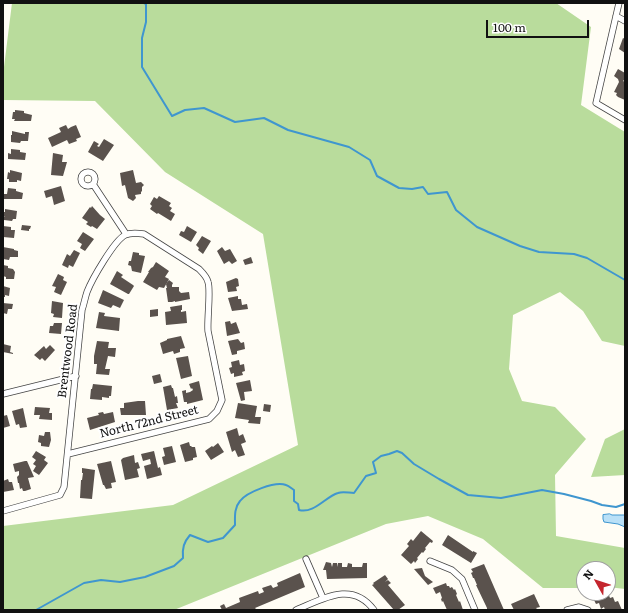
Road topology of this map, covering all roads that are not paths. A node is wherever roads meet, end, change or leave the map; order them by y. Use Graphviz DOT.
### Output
graph roads {
  1 [pos="619,3"];
  2 [pos="616,16"];
  3 [pos="625,21"];
  4 [pos="625,120"];
  5 [pos="93,184"];
  6 [pos="126,234"];
  7 [pos="76,376"];
  8 [pos="3,394"];
  9 [pos="68,454"];
  10 [pos="3,511"];
  11 [pos="306,559"];
  12 [pos="430,561"];
  13 [pos="323,598"];
  14 [pos="300,609"];
  15 [pos="374,610"];
  16 [pos="475,610"];
  17 [pos="567,610"];
  18 [pos="588,610"];
  1 -- 2 [label="street"];
  2 -- 3 [label="street"];
  2 -- 4 [label="street"];
  5 -- 6 [label="street"];
  6 -- 7 [label="street, Brentwood Road"];
  6 -- 9 [label="street, North 72nd Street"];
  7 -- 8 [label="street"];
  7 -- 9 [label="street, Brentwood Road"];
  9 -- 10 [label="street, Brentwood Road"];
  11 -- 13 [label="street"];
  12 -- 16 [label="street"];
  13 -- 14 [label="street"];
  13 -- 15 [label="street"];
  17 -- 18 [label="street"];
}
